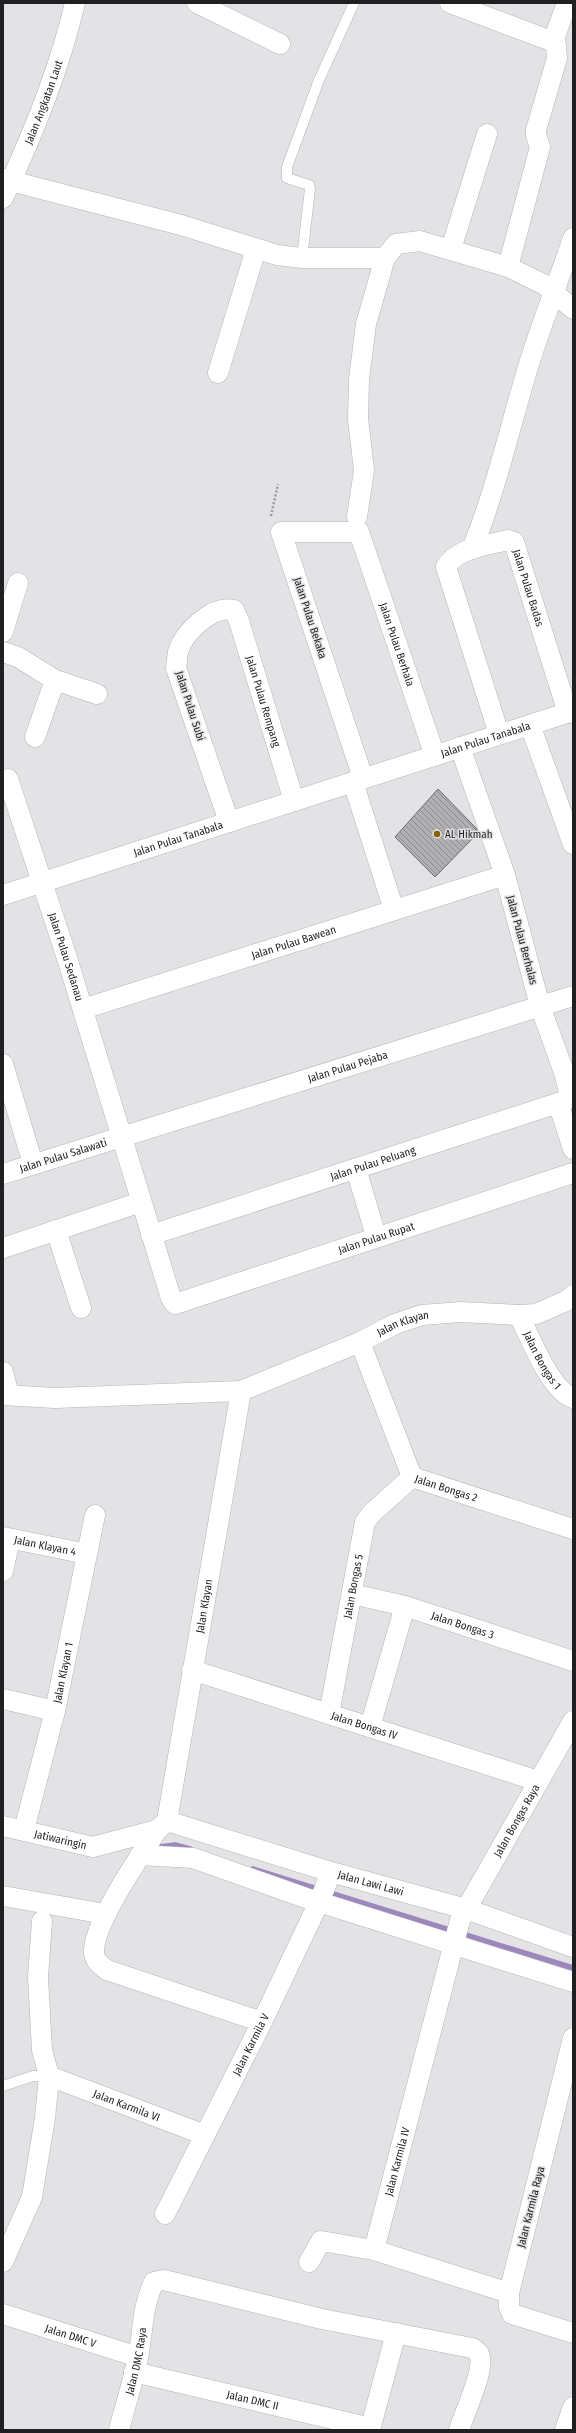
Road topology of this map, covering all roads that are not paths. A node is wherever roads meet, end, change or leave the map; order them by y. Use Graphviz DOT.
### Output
graph roads {
  1 [pos="75,3"];
  2 [pos="197,3"];
  3 [pos="354,3"];
  4 [pos="450,3"];
  5 [pos="567,3"];
  6 [pos="554,42"];
  7 [pos="280,44"];
  8 [pos="487,134"];
  9 [pos="6,186"];
  10 [pos="573,238"];
  11 [pos="256,249"];
  12 [pos="451,249"];
  13 [pos="302,258"];
  14 [pos="385,258"];
  15 [pos="508,267"];
  16 [pos="554,295"];
  17 [pos="573,309"];
  18 [pos="218,373"];
  19 [pos="358,525"];
  20 [pos="472,549"];
  21 [pos="18,583"];
  22 [pos="225,608"];
  23 [pos="3,632"];
  24 [pos="3,652"];
  25 [pos="55,680"];
  26 [pos="97,694"];
  27 [pos="570,712"];
  28 [pos="530,725"];
  29 [pos="499,734"];
  30 [pos="36,737"];
  31 [pos="460,747"];
  32 [pos="435,756"];
  33 [pos="8,779"];
  34 [pos="358,780"];
  35 [pos="294,801"];
  36 [pos="228,822"];
  37 [pos="573,844"];
  38 [pos="504,875"];
  39 [pos="43,882"];
  40 [pos="3,895"];
  41 [pos="394,910"];
  42 [pos="573,996"];
  43 [pos="540,1006"];
  44 [pos="83,1009"];
  45 [pos="3,1064"];
  46 [pos="569,1071"];
  47 [pos="558,1102"];
  48 [pos="122,1135"];
  49 [pos="573,1149"];
  50 [pos="33,1164"];
  51 [pos="356,1169"];
  52 [pos="573,1173"];
  53 [pos="3,1174"];
  54 [pos="141,1202"];
  55 [pos="56,1230"];
  56 [pos="151,1235"];
  57 [pos="376,1236"];
  58 [pos="3,1248"];
  59 [pos="573,1295"];
  60 [pos="179,1303"];
  61 [pos="81,1308"];
  62 [pos="519,1316"];
  63 [pos="360,1342"];
  64 [pos="3,1372"];
  65 [pos="241,1391"];
  66 [pos="6,1395"];
  67 [pos="573,1398"];
  68 [pos="412,1477"];
  69 [pos="95,1515"];
  70 [pos="573,1529"];
  71 [pos="7,1538"];
  72 [pos="87,1554"];
  73 [pos="3,1571"];
  74 [pos="352,1594"];
  75 [pos="405,1606"];
  76 [pos="573,1661"];
  77 [pos="192,1670"];
  78 [pos="3,1699"];
  79 [pos="55,1711"];
  80 [pos="329,1714"];
  81 [pos="573,1721"];
  82 [pos="370,1727"];
  83 [pos="538,1781"];
  84 [pos="162,1825"];
  85 [pos="3,1826"];
  86 [pos="24,1830"];
  87 [pos="140,1855"];
  88 [pos="324,1890"];
  89 [pos="3,1896"];
  90 [pos="105,1914"];
  91 [pos="42,1921"];
  92 [pos="459,1927"];
  93 [pos="573,1947"];
  94 [pos="573,1982"];
  95 [pos="262,2022"];
  96 [pos="573,2038"];
  97 [pos="49,2076"];
  98 [pos="3,2086"];
  99 [pos="205,2136"];
  100 [pos="165,2214"];
  101 [pos="374,2250"];
  102 [pos="3,2262"];
  103 [pos="309,2262"];
  104 [pos="510,2293"];
  105 [pos="3,2314"];
  106 [pos="396,2333"];
  107 [pos="573,2333"];
  108 [pos="136,2364"];
  109 [pos="573,2407"];
  110 [pos="371,2429"];
  111 [pos="119,2430"];
  112 [pos="459,2430"];
  113 [pos="566,2430"];
  1 -- 9 [label="street, Jalan Angkatan Laut"];
  2 -- 7 [label="street"];
  3 -- 13 [label="lane"];
  4 -- 6 [label="street"];
  5 -- 6 [label="street"];
  6 -- 15 [label="street"];
  8 -- 12 [label="street"];
  9 -- 11 [label="street"];
  10 -- 16 [label="street"];
  11 -- 13 [label="street"];
  11 -- 18 [label="street"];
  12 -- 14 [label="street"];
  12 -- 15 [label="street"];
  13 -- 14 [label="street"];
  14 -- 19 [label="street"];
  15 -- 16 [label="street"];
  16 -- 17 [label="street"];
  16 -- 20 [label="street"];
  19 -- 32 [label="street, Jalan Pulau Berhala"];
  19 -- 34 [label="street, Jalan Pulau Bekaka"];
  20 -- 27 [label="street, Jalan Pulau Badas"];
  20 -- 29 [label="street, Jalan Pulau Badas"];
  21 -- 23 [label="street"];
  22 -- 35 [label="street, Jalan Pulau Rempang"];
  22 -- 36 [label="street, Jalan Pulau Subi"];
  24 -- 25 [label="street"];
  25 -- 26 [label="street"];
  25 -- 30 [label="street"];
  27 -- 28 [label="street, Jalan Pulau Tanabala"];
  28 -- 29 [label="street, Jalan Pulau Tanabala"];
  28 -- 37 [label="street"];
  29 -- 31 [label="street, Jalan Pulau Tanabala"];
  31 -- 32 [label="street, Jalan Pulau Tanabala"];
  31 -- 38 [label="street"];
  32 -- 34 [label="street, Jalan Pulau Tanabala"];
  33 -- 39 [label="street, Jalan Pulau Sedanau"];
  34 -- 35 [label="street, Jalan Pulau Tanabala"];
  34 -- 41 [label="street"];
  35 -- 36 [label="street, Jalan Pulau Tanabala"];
  36 -- 39 [label="street, Jalan Pulau Tanabala"];
  38 -- 41 [label="street, Jalan Pulau Bawean"];
  38 -- 43 [label="street, Jalan Pulau Berhalas"];
  39 -- 40 [label="street, Jalan Pulau Tanabala"];
  39 -- 44 [label="street, Jalan Pulau Sedanau"];
  41 -- 44 [label="street, Jalan Pulau Bawean"];
  42 -- 43 [label="street, Jalan Pulau Pejaba"];
  43 -- 46 [label="street, Jalan Pulau Peluang"];
  43 -- 48 [label="street, Jalan Pulau Pejaba"];
  44 -- 48 [label="street, Jalan Pulau Sedanau"];
  45 -- 50 [label="street"];
  46 -- 47 [label="street, Jalan Pulau Peluang"];
  47 -- 49 [label="street"];
  47 -- 51 [label="street, Jalan Pulau Peluang"];
  48 -- 50 [label="street, Jalan Pulau Salawati"];
  48 -- 54 [label="street, Jalan Pulau Sedanau"];
  50 -- 53 [label="street, Jalan Pulau Salawati"];
  51 -- 56 [label="street, Jalan Pulau Peluang"];
  51 -- 57 [label="street"];
  52 -- 57 [label="street, Jalan Pulau Rupat"];
  54 -- 55 [label="street"];
  54 -- 56 [label="street, Jalan Pulau Sedanau"];
  55 -- 58 [label="street"];
  55 -- 61 [label="street"];
  56 -- 60 [label="street, Jalan Pulau Sedanau"];
  57 -- 60 [label="street, Jalan Pulau Rupat"];
  59 -- 62 [label="street, Jalan Klayan"];
  62 -- 63 [label="street, Jalan Klayan"];
  62 -- 67 [label="street, Jalan Bongas 1"];
  63 -- 65 [label="street, Jalan Klayan"];
  63 -- 68 [label="street, Jalan Bongas 2"];
  64 -- 66 [label="street"];
  65 -- 66 [label="street, Jalan Klayan"];
  65 -- 77 [label="street, Jalan Klayan"];
  68 -- 70 [label="street, Jalan Bongas 2"];
  68 -- 74 [label="street, Jalan Bongas 5"];
  69 -- 72 [label="street, Jalan Klayan 1"];
  71 -- 72 [label="street, Jalan Klayan 4"];
  71 -- 73 [label="street"];
  72 -- 79 [label="street, Jalan Klayan 1"];
  74 -- 75 [label="street, Jalan Bongas 3"];
  74 -- 80 [label="street, Jalan Bongas 5"];
  75 -- 76 [label="street, Jalan Bongas 3"];
  75 -- 82 [label="street"];
  77 -- 80 [label="street, Jalan Bongas IV"];
  77 -- 84 [label="street, Jalan Klayan"];
  78 -- 79 [label="street"];
  79 -- 86 [label="street, Jalan Klayan 1"];
  80 -- 82 [label="street, Jalan Bongas IV"];
  81 -- 83 [label="street, Jalan Bongas Raya"];
  82 -- 83 [label="street, Jalan Bongas IV"];
  83 -- 92 [label="street, Jalan Bongas Raya"];
  84 -- 86 [label="street, Jatiwaringin"];
  84 -- 87 [label="street"];
  84 -- 88 [label="street, Jalan Lawi Lawi"];
  85 -- 86 [label="street, Jatiwaringin"];
  87 -- 88 [label="street"];
  87 -- 90 [label="street"];
  88 -- 92 [label="street, Jalan Lawi Lawi"];
  88 -- 92 [label="street"];
  88 -- 95 [label="street, Jalan Karmila V"];
  89 -- 90 [label="street"];
  90 -- 95 [label="street"];
  91 -- 97 [label="street"];
  92 -- 93 [label="street, Jalan Lawi Lawi"];
  92 -- 94 [label="street"];
  92 -- 101 [label="street, Jalan Karmila IV"];
  95 -- 99 [label="street, Jalan Karmila V"];
  96 -- 104 [label="street, Jalan Karmila Raya"];
  97 -- 98 [label="lane"];
  97 -- 99 [label="street, Jalan Karmila VI"];
  97 -- 102 [label="street"];
  99 -- 100 [label="street, Jalan Karmila V"];
  101 -- 103 [label="street"];
  101 -- 104 [label="street"];
  104 -- 107 [label="street, Jalan Karmila Raya"];
  105 -- 108 [label="street, Jalan DMC V"];
  106 -- 108 [label="street, Jalan DMC Raya"];
  106 -- 110 [label="street"];
  106 -- 112 [label="street"];
  108 -- 110 [label="street, Jalan DMC II"];
  108 -- 111 [label="street, Jalan DMC Raya"];
  109 -- 113 [label="street"];
}
